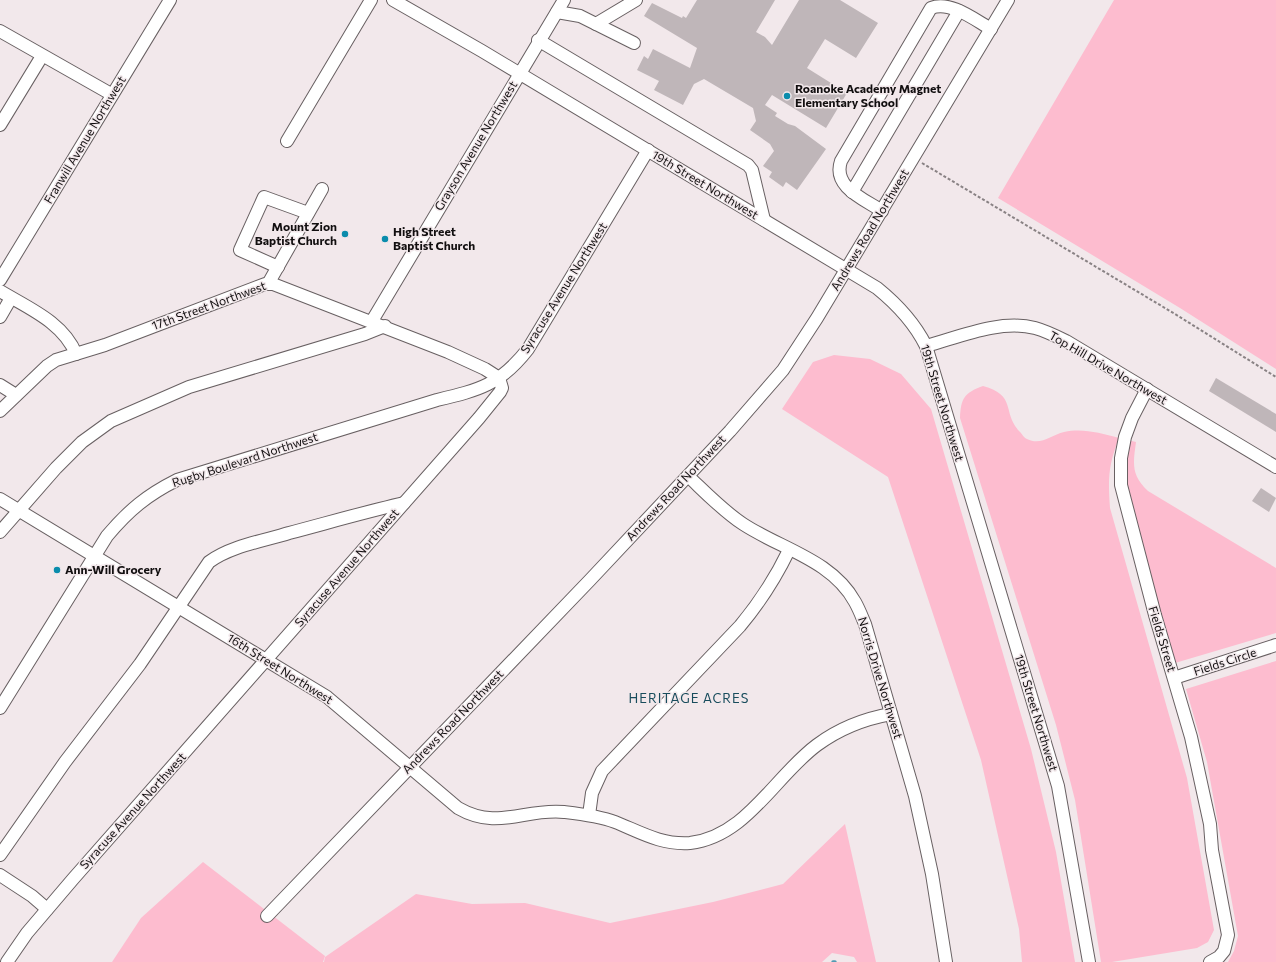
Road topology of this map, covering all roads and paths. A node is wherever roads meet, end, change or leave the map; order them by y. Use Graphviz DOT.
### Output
graph roads {
  1 [pos="170,0"];
  2 [pos="371,0"];
  3 [pos="393,0"];
  4 [pos="564,0"];
  5 [pos="636,0"];
  6 [pos="1008,0"];
  7 [pos="959,11"];
  8 [pos="557,12"];
  9 [pos="596,24"];
  10 [pos="991,29"];
  11 [pos="0,31"];
  12 [pos="538,40"];
  13 [pos="634,43"];
  14 [pos="42,56"];
  15 [pos="520,74"];
  16 [pos="111,94"];
  17 [pos="0,125"];
  18 [pos="287,140"];
  19 [pos="648,150"];
  20 [pos="914,158"];
  21 [pos="322,189"];
  22 [pos="852,192"];
  23 [pos="882,212"];
  24 [pos="308,213"];
  25 [pos="764,220"];
  26 [pos="278,267"];
  27 [pos="847,269"];
  28 [pos="0,280"];
  29 [pos="268,284"];
  30 [pos="0,291"];
  31 [pos="11,298"];
  32 [pos="0,317"];
  33 [pos="372,321"];
  34 [pos="385,326"];
  35 [pos="926,346"];
  36 [pos="76,354"];
  37 [pos="1276,377"];
  38 [pos="499,378"];
  39 [pos="0,385"];
  40 [pos="1147,389"];
  41 [pos="16,395"];
  42 [pos="0,411"];
  43 [pos="1276,466"];
  44 [pos="688,476"];
  45 [pos="0,499"];
  46 [pos="404,503"];
  47 [pos="19,512"];
  48 [pos="0,532"];
  49 [pos="789,550"];
  50 [pos="94,556"];
  51 [pos="178,607"];
  52 [pos="1276,645"];
  53 [pos="266,660"];
  54 [pos="1174,678"];
  55 [pos="0,708"];
  56 [pos="891,714"];
  57 [pos="410,767"];
  58 [pos="589,815"];
  59 [pos="0,855"];
  60 [pos="0,875"];
  61 [pos="47,909"];
  62 [pos="267,916"];
  63 [pos="7,962"];
  64 [pos="946,962"];
  65 [pos="1089,962"];
  66 [pos="1210,962"];
  1 -- 16 [label="street, Franwill Avenue Northwest"];
  2 -- 18 [label="street"];
  3 -- 15 [label="street, 19th Street Northwest"];
  4 -- 8 [label="street, Grayson Avenue Northwest"];
  5 -- 9 [label="street"];
  6 -- 10 [label="street, Andrews Road Northwest"];
  7 -- 10 [label="street"];
  7 -- 22 [label="street"];
  7 -- 22 [label="street"];
  8 -- 9 [label="street"];
  8 -- 12 [label="street, Grayson Avenue Northwest"];
  9 -- 13 [label="street"];
  10 -- 20 [label="street, Andrews Road Northwest"];
  11 -- 14 [label="street"];
  12 -- 15 [label="street, Grayson Avenue Northwest"];
  12 -- 25 [label="street"];
  14 -- 16 [label="street"];
  14 -- 17 [label="street"];
  15 -- 19 [label="street, 19th Street Northwest"];
  15 -- 33 [label="street, Grayson Avenue Northwest"];
  16 -- 28 [label="street, Franwill Avenue Northwest"];
  19 -- 25 [label="street, 19th Street Northwest"];
  19 -- 38 [label="street, Syracuse Avenue Northwest"];
  20 -- 23 [label="street, Andrews Road Northwest"];
  20 -- 37 [label="path"];
  21 -- 24 [label="street"];
  22 -- 23 [label="street"];
  23 -- 27 [label="street, Andrews Road Northwest"];
  24 -- 26 [label="street"];
  24 -- 26 [label="street"];
  25 -- 27 [label="street, 19th Street Northwest"];
  26 -- 29 [label="street"];
  27 -- 35 [label="street, 19th Street Northwest"];
  27 -- 44 [label="street, Andrews Road Northwest"];
  29 -- 33 [label="street, 17th Street Northwest"];
  29 -- 36 [label="street, 17th Street Northwest"];
  30 -- 31 [label="street"];
  31 -- 32 [label="street"];
  31 -- 36 [label="street"];
  33 -- 34 [label="street, 17th Street Northwest"];
  34 -- 38 [label="street, 17th Street Northwest"];
  34 -- 47 [label="street"];
  35 -- 40 [label="street, Top Hill Drive Northwest"];
  35 -- 65 [label="street, 19th Street Northwest"];
  36 -- 41 [label="street"];
  38 -- 46 [label="street, Syracuse Avenue Northwest"];
  38 -- 50 [label="street, Rugby Boulevard Northwest"];
  39 -- 41 [label="street"];
  40 -- 43 [label="street, Top Hill Drive Northwest"];
  40 -- 54 [label="street, Fields Street"];
  41 -- 42 [label="street"];
  44 -- 49 [label="street, Norris Drive Northwest"];
  44 -- 57 [label="street, Andrews Road Northwest"];
  45 -- 47 [label="street, 16th Street Northwest"];
  46 -- 51 [label="street"];
  46 -- 53 [label="street, Syracuse Avenue Northwest"];
  47 -- 48 [label="street"];
  47 -- 50 [label="street, 16th Street Northwest"];
  49 -- 56 [label="street, Norris Drive Northwest"];
  49 -- 58 [label="street"];
  50 -- 51 [label="street, 16th Street Northwest"];
  50 -- 55 [label="street, Rugby Boulevard Northwest"];
  51 -- 53 [label="street, 16th Street Northwest"];
  51 -- 59 [label="street"];
  52 -- 54 [label="street, Fields Circle"];
  53 -- 57 [label="street, 16th Street Northwest"];
  53 -- 61 [label="street, Syracuse Avenue Northwest"];
  54 -- 66 [label="street, Fields Street"];
  56 -- 58 [label="street, 16th Street Northwest"];
  56 -- 64 [label="street, Norris Drive Northwest"];
  57 -- 58 [label="street, 16th Street Northwest"];
  57 -- 62 [label="street, Andrews Road Northwest"];
  60 -- 61 [label="street"];
  61 -- 63 [label="street, Syracuse Avenue Northwest"];
}
